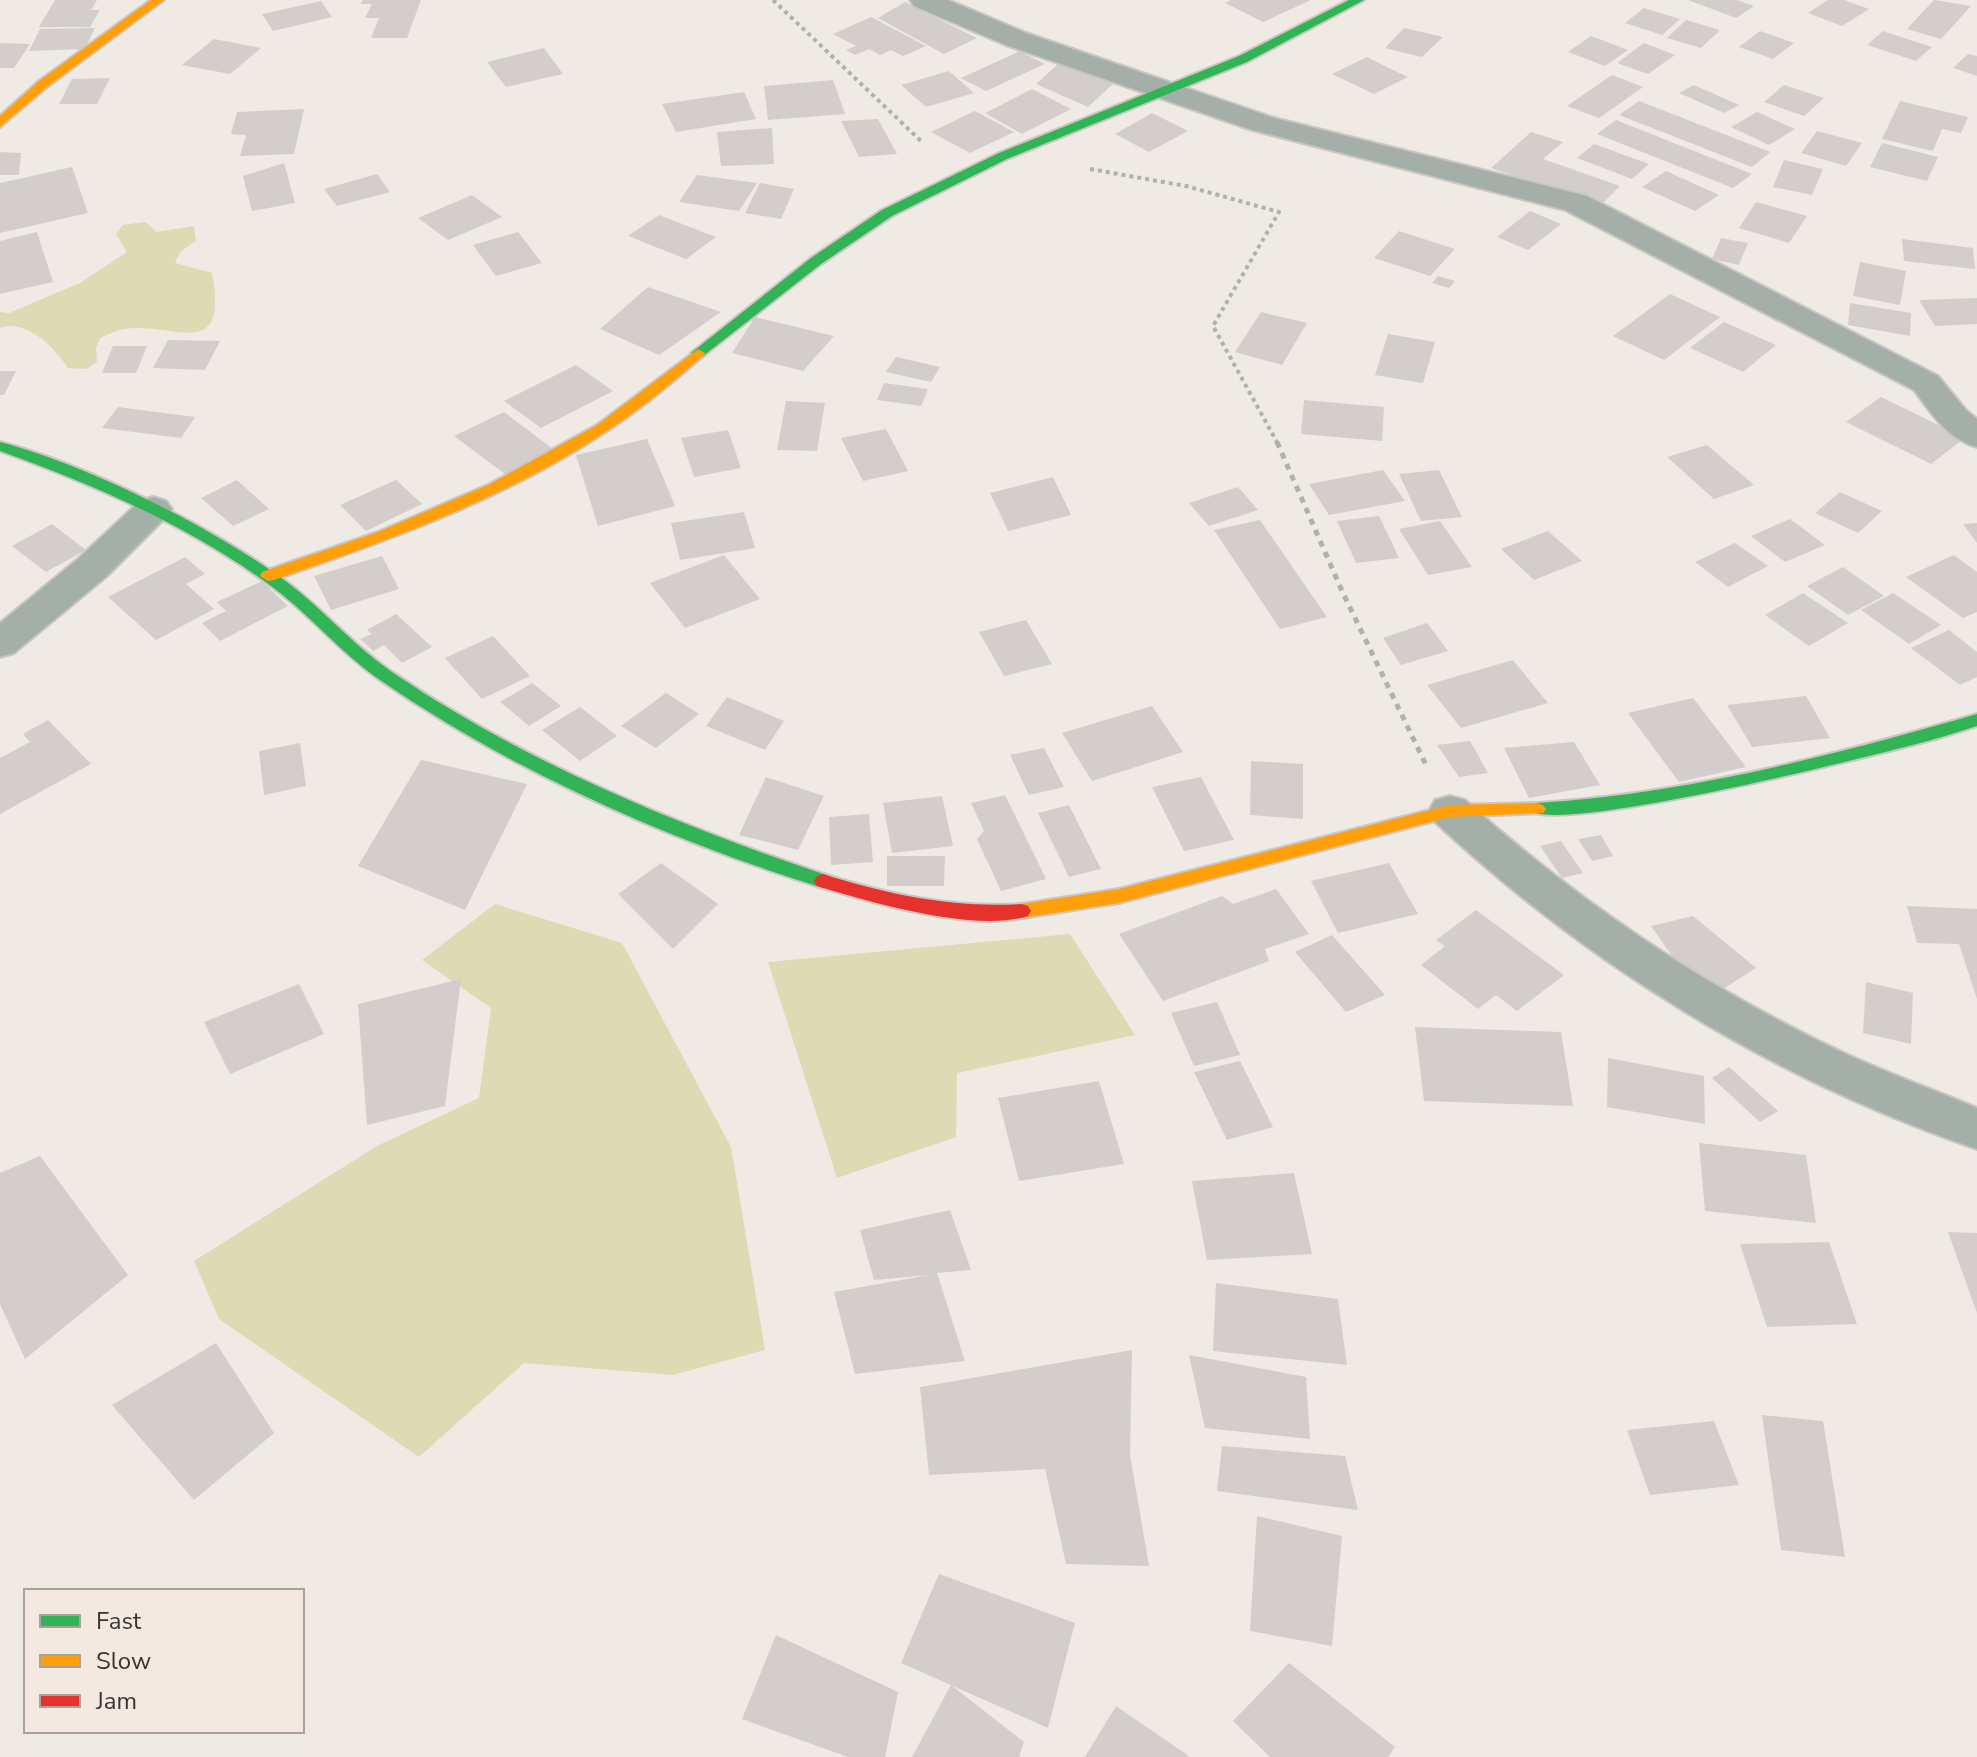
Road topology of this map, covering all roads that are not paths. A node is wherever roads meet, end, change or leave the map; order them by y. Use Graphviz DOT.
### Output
graph roads {
  1 [pos="158,0"];
  2 [pos="924,0"];
  3 [pos="1358,0"];
  4 [pos="1168,90"];
  5 [pos="0,123"];
  6 [pos="1977,436"];
  7 [pos="0,446"];
  8 [pos="153,509"];
  9 [pos="268,576"];
  10 [pos="0,644"];
  11 [pos="1977,720"];
  12 [pos="1450,811"];
  13 [pos="1977,1129"];
  1 -- 5 [label="street"];
  2 -- 4 [label="street"];
  3 -- 4 [label="street"];
  4 -- 6 [label="street"];
  4 -- 9 [label="street"];
  7 -- 8 [label="street"];
  8 -- 9 [label="street"];
  8 -- 10 [label="street"];
  9 -- 12 [label="street"];
  11 -- 12 [label="street"];
  12 -- 13 [label="street"];
}
